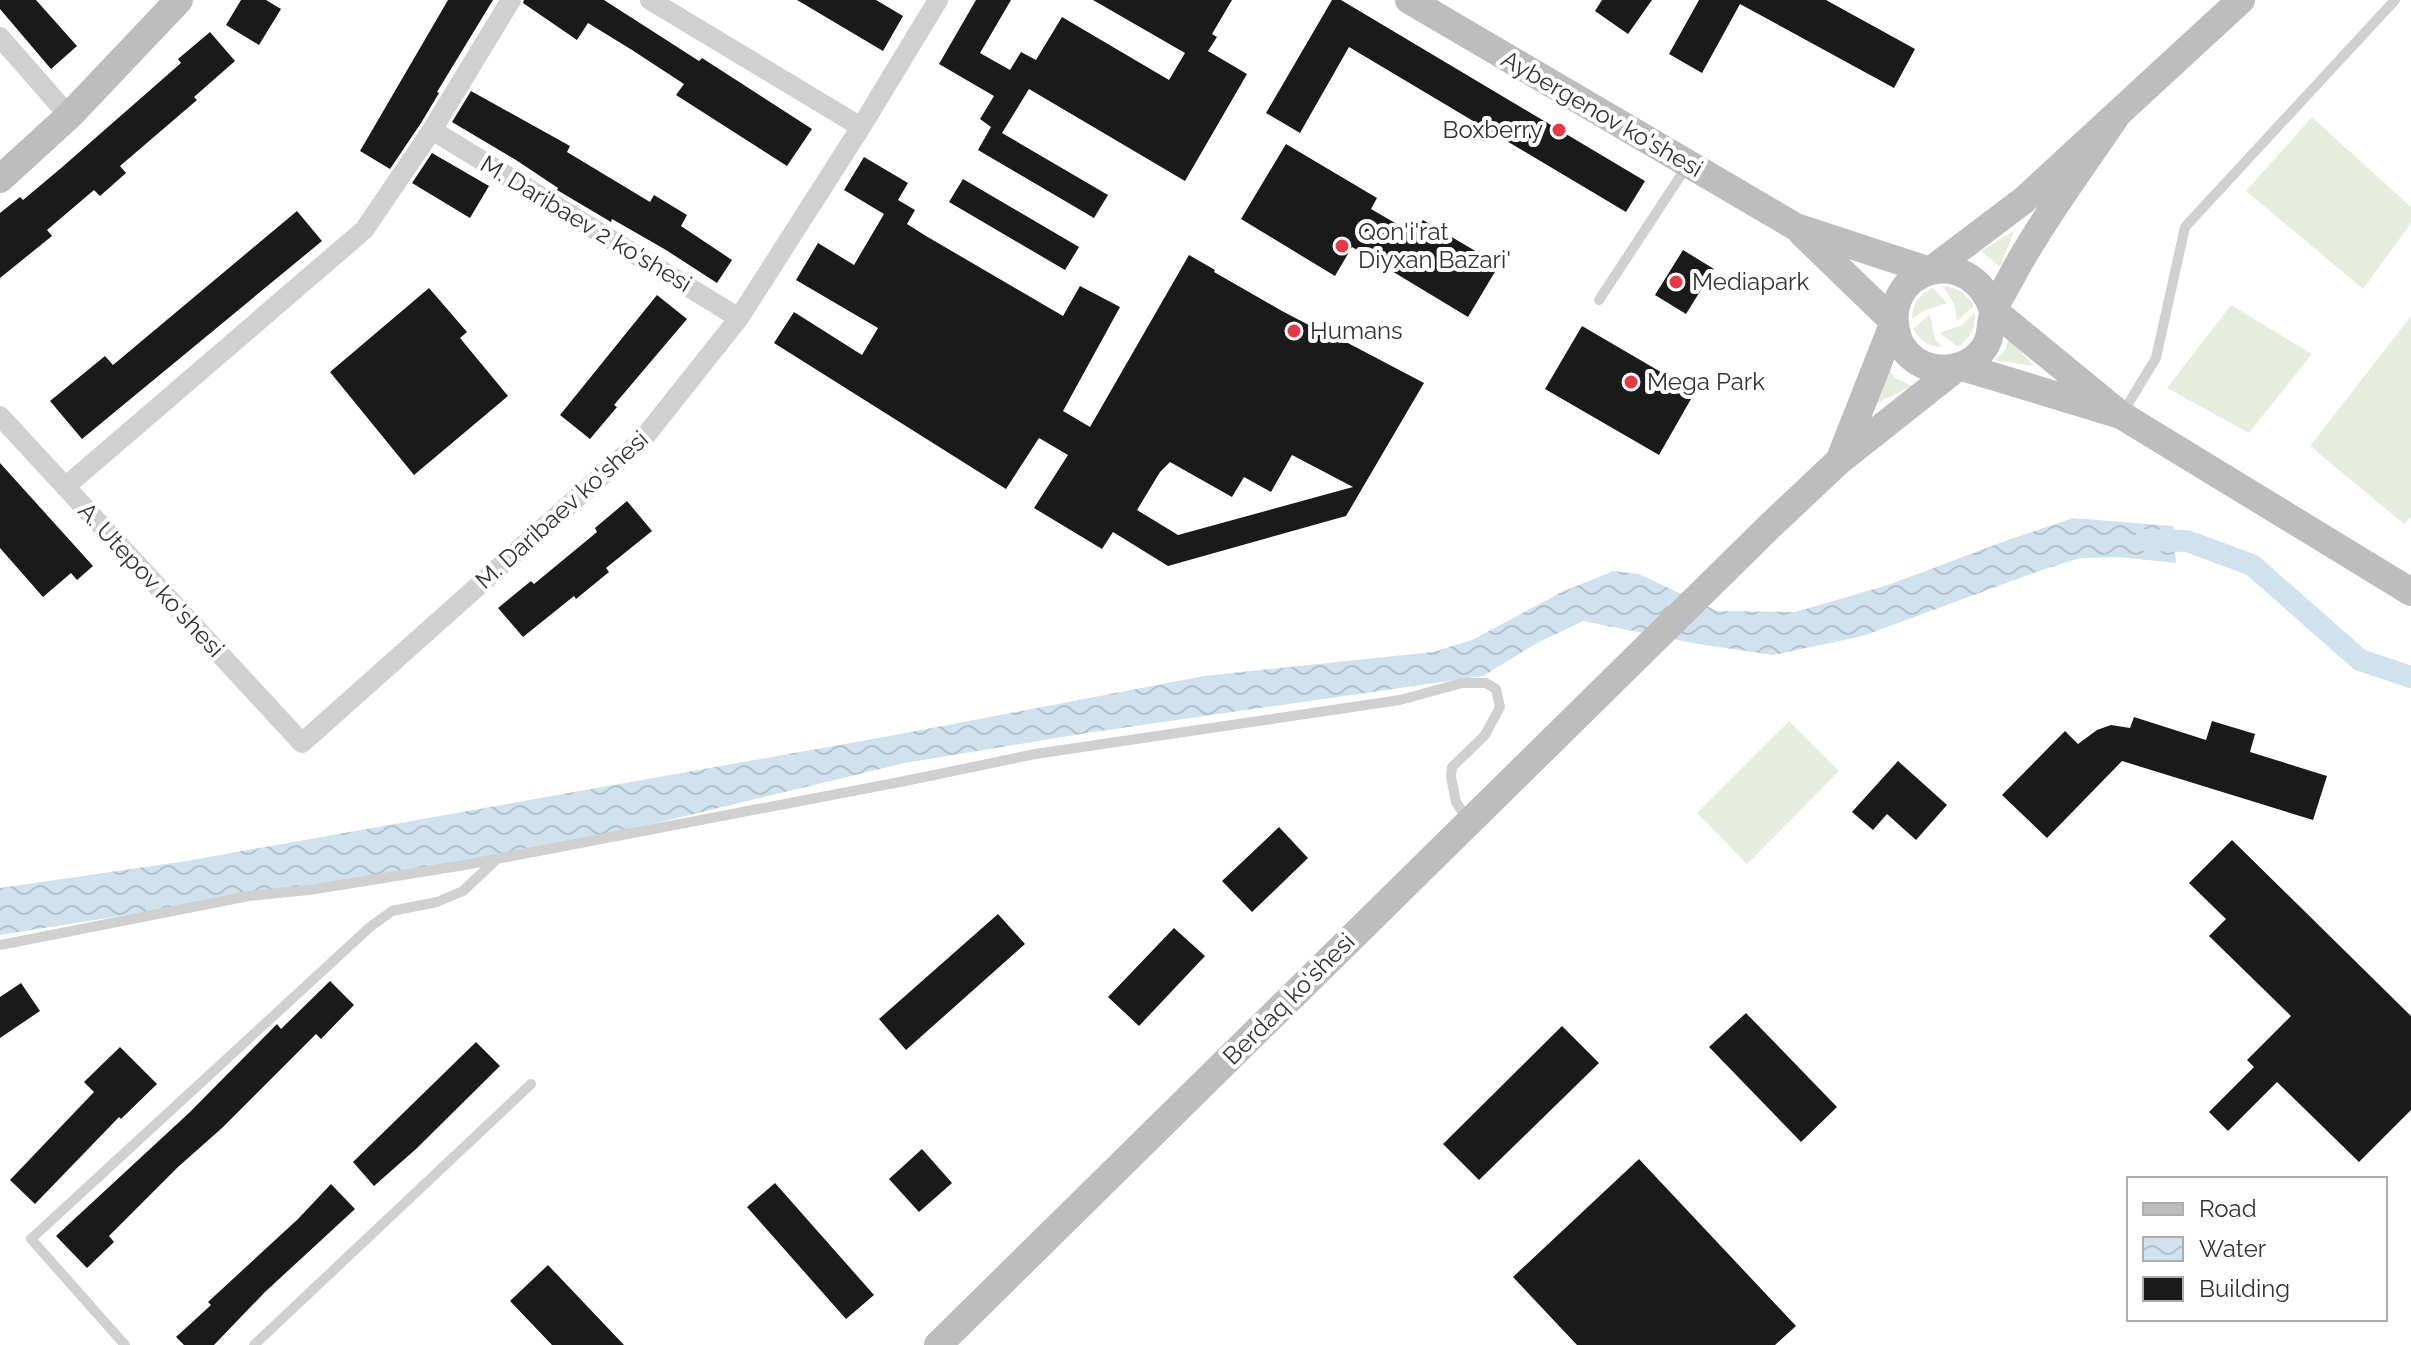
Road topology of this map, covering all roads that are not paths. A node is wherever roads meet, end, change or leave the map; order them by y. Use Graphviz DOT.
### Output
graph roads {
  1 [pos="179,0"];
  2 [pos="511,0"];
  3 [pos="650,0"];
  4 [pos="938,0"];
  5 [pos="1409,0"];
  6 [pos="2241,0"];
  7 [pos="2395,0"];
  8 [pos="0,37"];
  9 [pos="69,116"];
  10 [pos="2115,118"];
  11 [pos="861,127"];
  12 [pos="432,130"];
  13 [pos="1688,164"];
  14 [pos="0,179"];
  15 [pos="1796,227"];
  16 [pos="1930,271"];
  17 [pos="1599,300"];
  18 [pos="1993,310"];
  19 [pos="739,318"];
  20 [pos="1894,322"];
  21 [pos="1959,366"];
  22 [pos="2121,415"];
  23 [pos="0,416"];
  24 [pos="1839,461"];
  25 [pos="65,487"];
  26 [pos="2411,592"];
  27 [pos="302,743"];
  28 [pos="1469,821"];
  29 [pos="497,859"];
  30 [pos="0,945"];
  31 [pos="531,1084"];
  32 [pos="125,1345"];
  33 [pos="254,1345"];
  34 [pos="938,1345"];
  1 -- 9 [label="main road"];
  2 -- 12 [label="street"];
  3 -- 11 [label="street"];
  4 -- 11 [label="street, M. Daribaev ko'shesi"];
  5 -- 13 [label="main road, Aybergenov ko'shesi"];
  6 -- 10 [label="main road"];
  7 -- 22 [label="lane"];
  8 -- 9 [label="street"];
  9 -- 14 [label="main road"];
  10 -- 16 [label="main road"];
  10 -- 18 [label="main road"];
  11 -- 19 [label="street, M. Daribaev ko'shesi"];
  12 -- 19 [label="street, M. Daribaev 2 ko'shesi"];
  12 -- 25 [label="street"];
  13 -- 15 [label="main road, Aybergenov ko'shesi"];
  13 -- 17 [label="lane"];
  15 -- 16 [label="main road, Aybergenov ko'shesi"];
  15 -- 20 [label="main road, Aybergenov ko'shesi"];
  16 -- 18 [label="main road"];
  16 -- 20 [label="main road"];
  18 -- 21 [label="main road"];
  18 -- 22 [label="main road"];
  19 -- 27 [label="street, M. Daribaev ko'shesi"];
  20 -- 21 [label="main road"];
  20 -- 24 [label="main road"];
  21 -- 22 [label="main road"];
  21 -- 24 [label="main road, Berdaq ko'shesi"];
  22 -- 26 [label="main road"];
  23 -- 25 [label="street, A. Utepov ko'shesi"];
  24 -- 28 [label="main road, Berdaq ko'shesi"];
  25 -- 27 [label="street, A. Utepov ko'shesi"];
  28 -- 29 [label="lane"];
  28 -- 34 [label="main road, Berdaq ko'shesi"];
  29 -- 30 [label="lane"];
  29 -- 32 [label="lane"];
  31 -- 33 [label="lane"];
}
